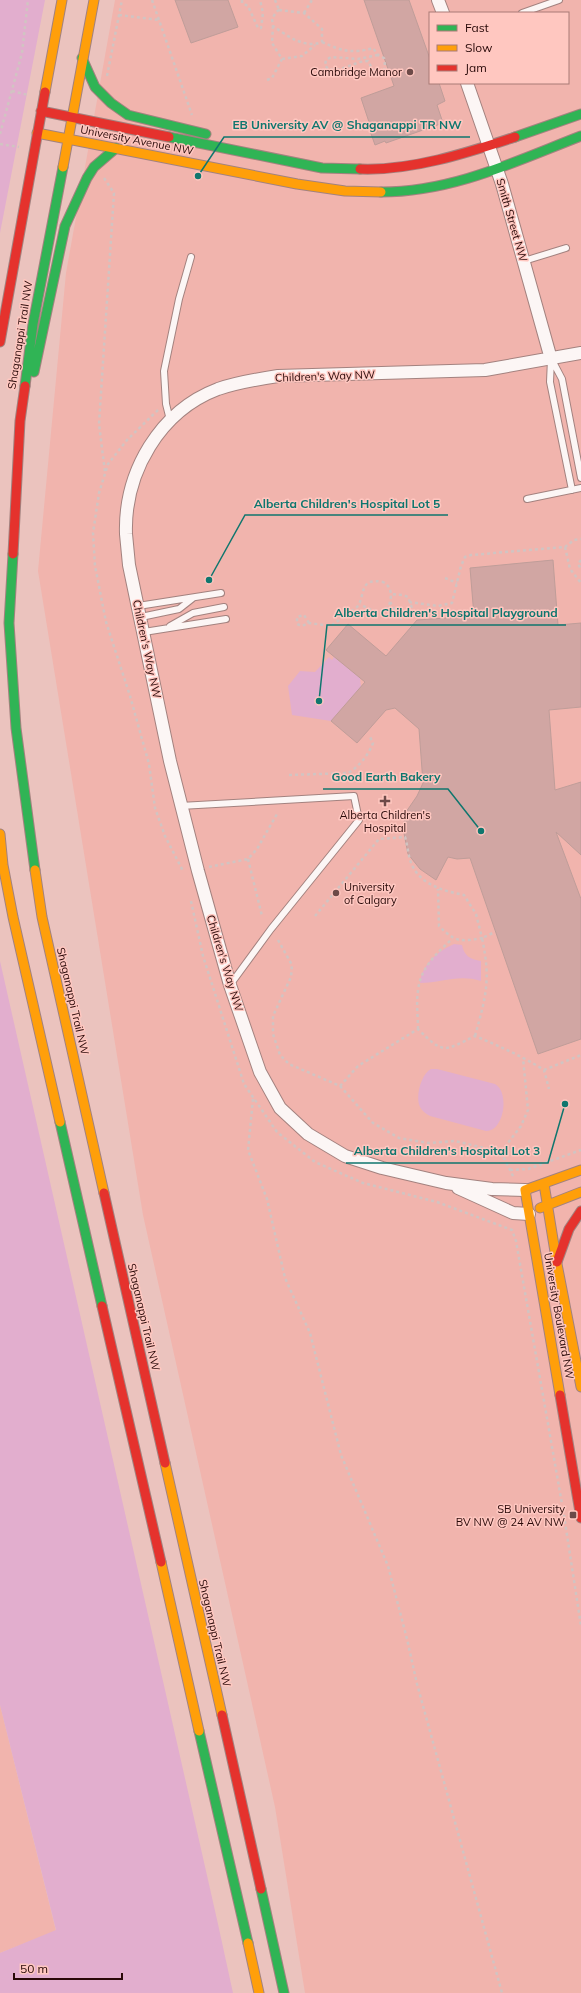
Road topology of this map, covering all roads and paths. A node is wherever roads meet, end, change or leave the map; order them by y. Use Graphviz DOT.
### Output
graph roads {
  1 [pos="28,0"];
  2 [pos="62,0"];
  3 [pos="94,0"];
  4 [pos="122,0"];
  5 [pos="152,0"];
  6 [pos="242,0"];
  7 [pos="260,0"];
  8 [pos="275,0"];
  9 [pos="312,0"];
  10 [pos="438,0"];
  11 [pos="559,0"];
  12 [pos="279,10"];
  13 [pos="443,12"];
  14 [pos="525,12"];
  15 [pos="304,14"];
  16 [pos="119,15"];
  17 [pos="159,20"];
  18 [pos="274,26"];
  19 [pos="322,42"];
  20 [pos="315,45"];
  21 [pos="378,55"];
  22 [pos="82,58"];
  23 [pos="282,59"];
  24 [pos="107,77"];
  25 [pos="267,80"];
  26 [pos="467,84"];
  27 [pos="12,91"];
  28 [pos="28,95"];
  29 [pos="40,111"];
  30 [pos="581,114"];
  31 [pos="71,116"];
  32 [pos="193,117"];
  33 [pos="37,133"];
  34 [pos="0,134"];
  35 [pos="581,136"];
  36 [pos="67,138"];
  37 [pos="0,144"];
  38 [pos="489,146"];
  39 [pos="20,148"];
  40 [pos="116,148"];
  41 [pos="261,156"];
  42 [pos="497,170"];
  43 [pos="102,174"];
  44 [pos="566,248"];
  45 [pos="191,258"];
  46 [pos="524,261"];
  47 [pos="0,342"];
  48 [pos="581,353"];
  49 [pos="551,359"];
  50 [pos="166,404"];
  51 [pos="170,420"];
  52 [pos="20,421"];
  53 [pos="105,474"];
  54 [pos="581,478"];
  55 [pos="581,488"];
  56 [pos="572,490"];
  57 [pos="527,499"];
  58 [pos="581,539"];
  59 [pos="566,547"];
  60 [pos="581,560"];
  61 [pos="581,569"];
  62 [pos="445,578"];
  63 [pos="457,583"];
  64 [pos="581,583"];
  65 [pos="221,593"];
  66 [pos="391,594"];
  67 [pos="195,597"];
  68 [pos="390,602"];
  69 [pos="409,602"];
  70 [pos="360,604"];
  71 [pos="224,607"];
  72 [pos="139,611"];
  73 [pos="226,619"];
  74 [pos="309,623"];
  75 [pos="166,628"];
  76 [pos="144,632"];
  77 [pos="370,736"];
  78 [pos="289,775"];
  79 [pos="180,806"];
  80 [pos="277,814"];
  81 [pos="0,834"];
  82 [pos="248,859"];
  83 [pos="208,868"];
  84 [pos="185,875"];
  85 [pos="438,889"];
  86 [pos="190,895"];
  87 [pos="262,916"];
  88 [pos="316,916"];
  89 [pos="495,932"];
  90 [pos="482,938"];
  91 [pos="452,939"];
  92 [pos="278,940"];
  93 [pos="230,985"];
  94 [pos="418,1029"];
  95 [pos="475,1036"];
  96 [pos="581,1055"];
  97 [pos="523,1057"];
  98 [pos="544,1070"];
  99 [pos="340,1086"];
  100 [pos="549,1089"];
  101 [pos="253,1098"];
  102 [pos="581,1150"];
  103 [pos="501,1152"];
  104 [pos="510,1170"];
  105 [pos="581,1170"];
  106 [pos="516,1180"];
  107 [pos="446,1183"];
  108 [pos="544,1184"];
  109 [pos="525,1190"];
  110 [pos="581,1192"];
  111 [pos="548,1204"];
  112 [pos="581,1211"];
  113 [pos="529,1214"];
  114 [pos="557,1264"];
  115 [pos="581,1387"];
  116 [pos="581,1518"];
  117 [pos="581,1626"];
  118 [pos="259,1993"];
  119 [pos="284,1993"];
  120 [pos="502,1993"];
  1 -- 27 [label="path"];
  2 -- 29 [label="main road, Shaganappi Trail NW"];
  3 -- 22 [label="main road, Shaganappi Trail NW"];
  4 -- 16 [label="path"];
  5 -- 17 [label="path"];
  6 -- 7 [label="path"];
  8 -- 12 [label="path"];
  9 -- 15 [label="path"];
  10 -- 13 [label="street"];
  11 -- 14 [label="lane"];
  12 -- 15 [label="path"];
  12 -- 18 [label="path"];
  15 -- 19 [label="path"];
  16 -- 17 [label="path"];
  16 -- 24 [label="path"];
  17 -- 32 [label="path"];
  18 -- 20 [label="path"];
  18 -- 23 [label="path"];
  19 -- 20 [label="path"];
  19 -- 21 [label="path"];
  20 -- 23 [label="path"];
  21 -- 21 [label="path"];
  22 -- 31 [label="main road, Shaganappi Trail NW"];
  22 -- 41 [label="main road"];
  23 -- 25 [label="path"];
  26 -- 38 [label="street, Smith Street NW"];
  27 -- 28 [label="path"];
  27 -- 34 [label="path"];
  29 -- 31 [label="main road, University Avenue NW"];
  29 -- 33 [label="main road, Shaganappi Trail NW"];
  30 -- 38 [label="main road, University Avenue NW"];
  31 -- 36 [label="main road, Shaganappi Trail NW"];
  31 -- 41 [label="main road, University Avenue NW"];
  33 -- 36 [label="main road, University Avenue NW"];
  33 -- 47 [label="main road, Shaganappi Trail NW"];
  35 -- 42 [label="main road, University Avenue NW"];
  36 -- 40 [label="main road, University Avenue NW"];
  36 -- 52 [label="main road, Shaganappi Trail NW"];
  37 -- 39 [label="path"];
  38 -- 41 [label="main road, University Avenue NW"];
  38 -- 42 [label="street, Smith Street NW"];
  40 -- 42 [label="main road, University Avenue NW"];
  40 -- 52 [label="main road"];
  42 -- 46 [label="street, Smith Street NW"];
  43 -- 53 [label="path"];
  44 -- 46 [label="lane"];
  45 -- 50 [label="lane"];
  46 -- 49 [label="street, Smith Street NW"];
  48 -- 49 [label="street, Children's Way NW"];
  49 -- 51 [label="street, Children's Way NW"];
  49 -- 54 [label="lane"];
  49 -- 56 [label="lane"];
  50 -- 51 [label="lane"];
  50 -- 53 [label="path"];
  51 -- 72 [label="street, Children's Way NW"];
  52 -- 119 [label="main road, Shaganappi Trail NW"];
  53 -- 84 [label="path"];
  55 -- 56 [label="lane"];
  56 -- 57 [label="lane"];
  58 -- 59 [label="path"];
  59 -- 63 [label="path"];
  59 -- 64 [label="path"];
  60 -- 61 [label="path"];
  62 -- 63 [label="path"];
  63 -- 69 [label="path"];
  65 -- 67 [label="lane"];
  66 -- 68 [label="path"];
  66 -- 69 [label="path"];
  66 -- 70 [label="path"];
  67 -- 72 [label="lane"];
  67 -- 72 [label="lane"];
  68 -- 69 [label="path"];
  68 -- 70 [label="path"];
  70 -- 74 [label="path"];
  71 -- 75 [label="lane"];
  72 -- 76 [label="street, Children's Way NW"];
  73 -- 75 [label="lane"];
  74 -- 74 [label="path"];
  75 -- 76 [label="lane"];
  76 -- 79 [label="street, Children's Way NW"];
  77 -- 78 [label="path"];
  79 -- 93 [label="street, Children's Way NW"];
  79 -- 93 [label="lane"];
  80 -- 82 [label="path"];
  81 -- 118 [label="main road"];
  82 -- 83 [label="path"];
  82 -- 87 [label="path"];
  85 -- 88 [label="path"];
  85 -- 90 [label="path"];
  85 -- 91 [label="path"];
  86 -- 101 [label="path"];
  89 -- 90 [label="path"];
  90 -- 91 [label="path"];
  90 -- 95 [label="path"];
  91 -- 94 [label="path"];
  92 -- 99 [label="path"];
  93 -- 107 [label="street, Children's Way NW"];
  94 -- 95 [label="path"];
  94 -- 99 [label="path"];
  95 -- 97 [label="path"];
  96 -- 98 [label="path"];
  97 -- 98 [label="path"];
  97 -- 103 [label="path"];
  98 -- 100 [label="path"];
  99 -- 103 [label="path"];
  101 -- 117 [label="path"];
  101 -- 120 [label="path"];
  102 -- 104 [label="path"];
  103 -- 104 [label="path"];
  104 -- 106 [label="path"];
  105 -- 108 [label="main road"];
  107 -- 109 [label="street, Children's Way NW"];
  107 -- 113 [label="street, Children's Way NW"];
  108 -- 109 [label="main road"];
  108 -- 111 [label="main road, University Boulevard NW"];
  109 -- 113 [label="main road, University Boulevard NW"];
  110 -- 111 [label="main road"];
  111 -- 113 [label="main road"];
  111 -- 114 [label="main road, University Boulevard NW"];
  112 -- 114 [label="main road"];
  113 -- 116 [label="main road, University Boulevard NW"];
  114 -- 115 [label="main road, University Boulevard NW"];
}
